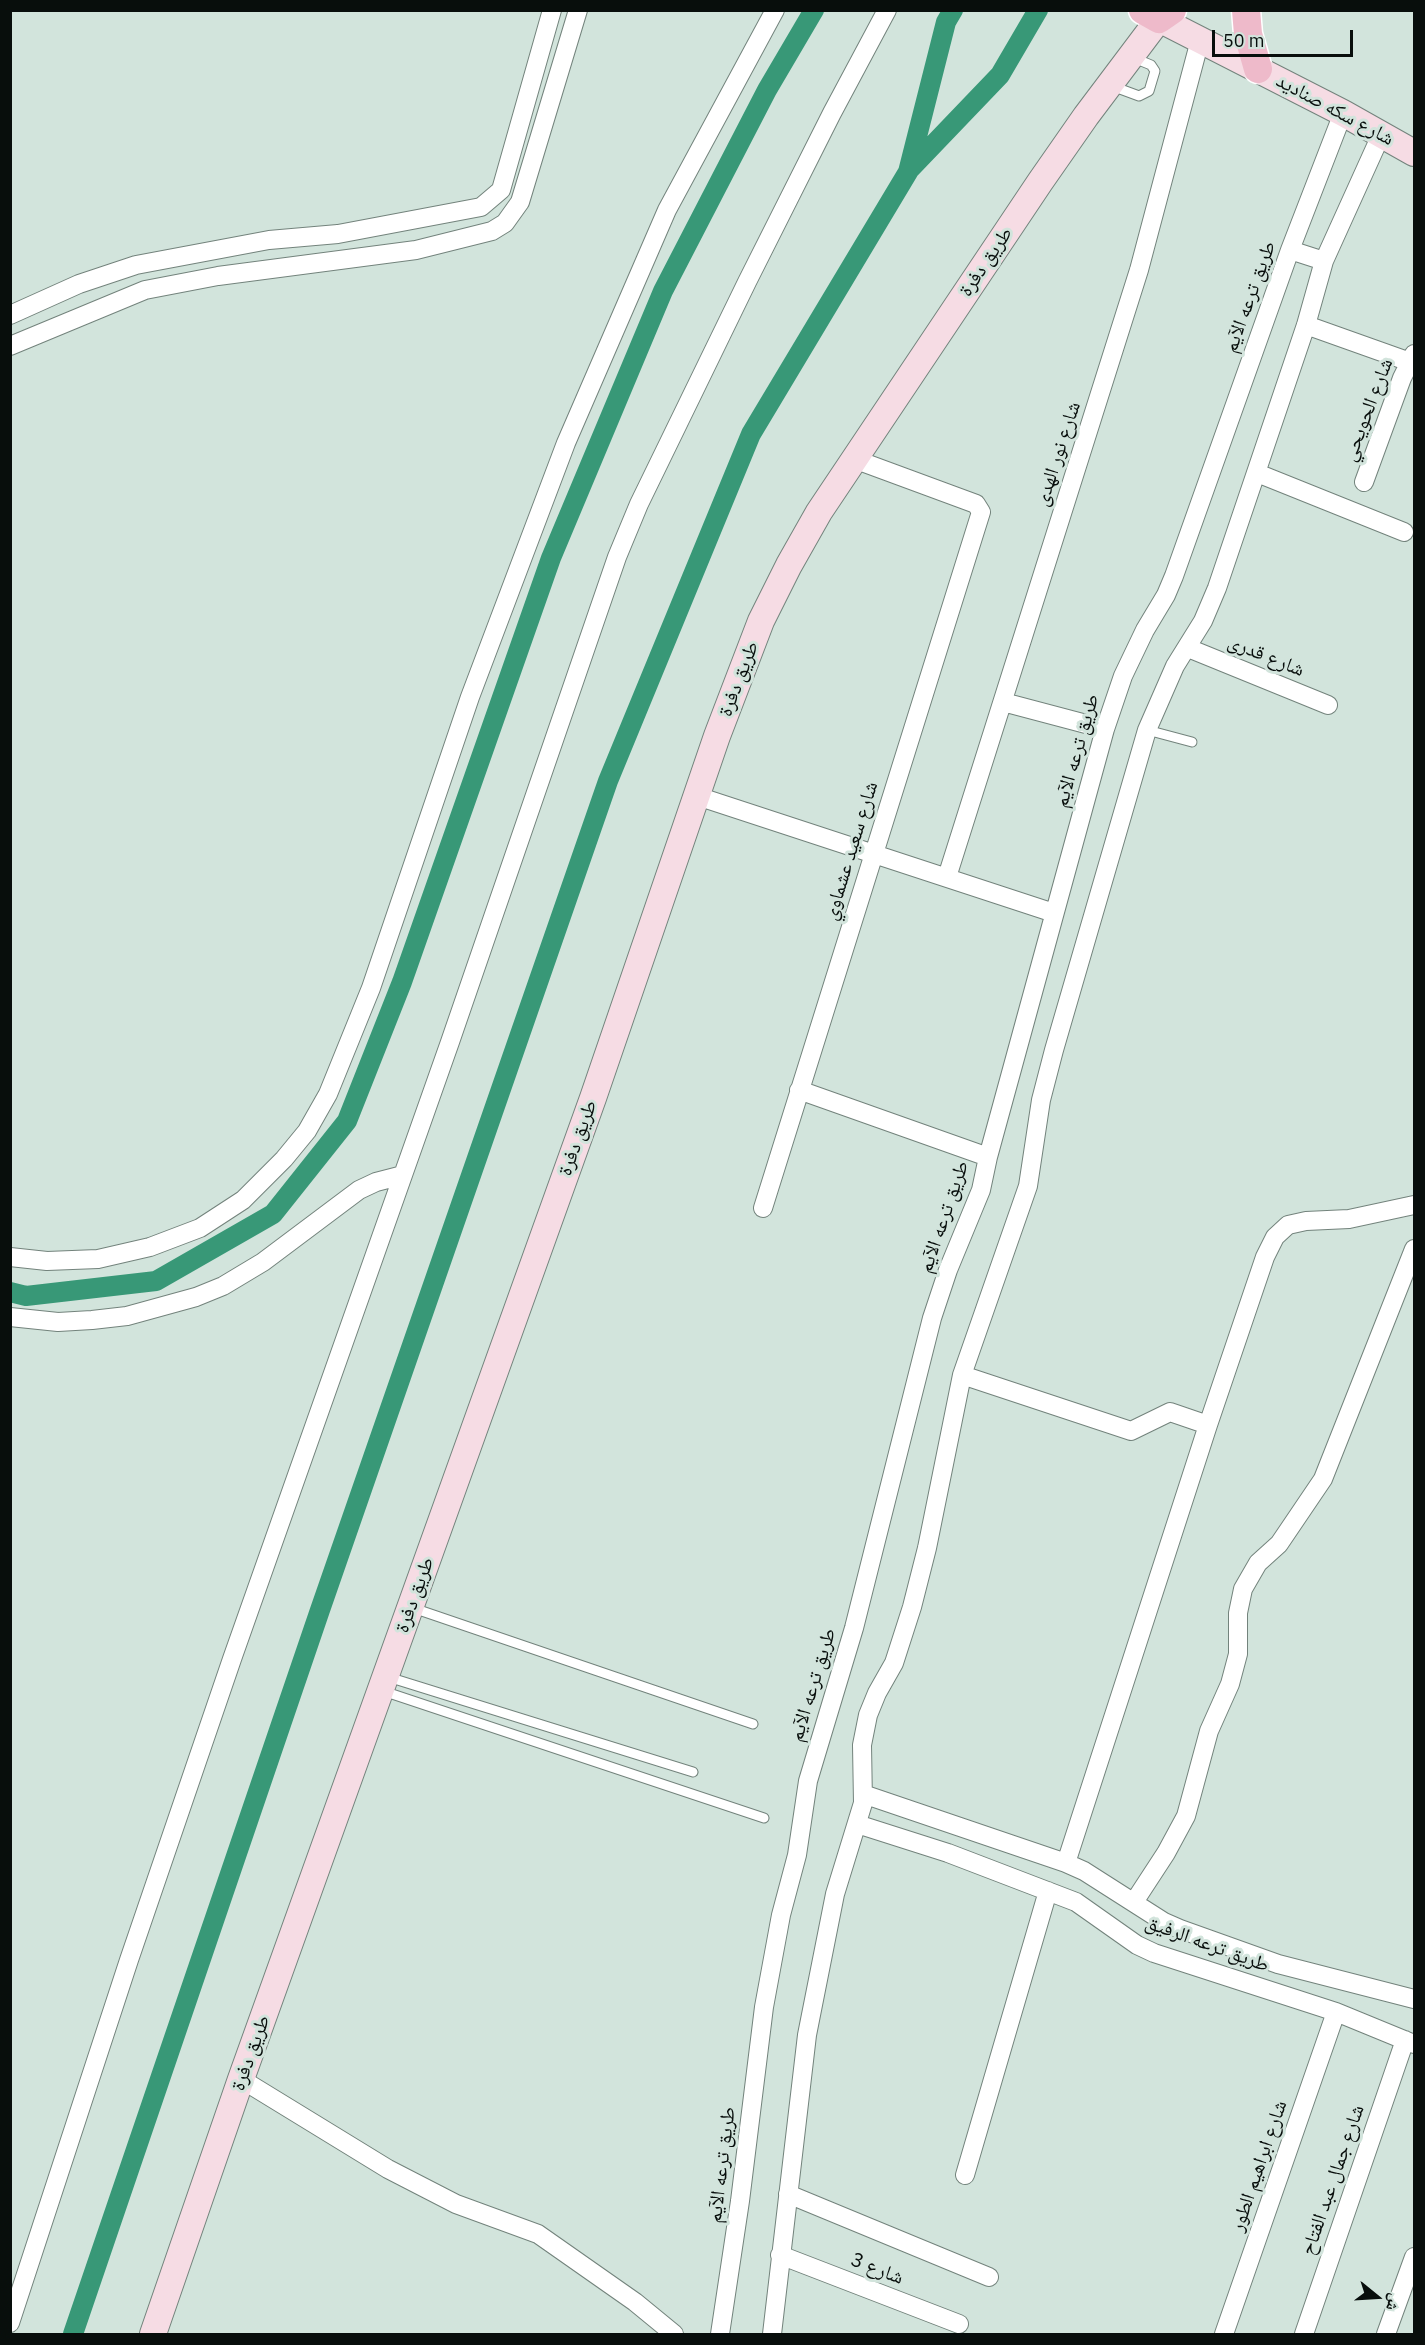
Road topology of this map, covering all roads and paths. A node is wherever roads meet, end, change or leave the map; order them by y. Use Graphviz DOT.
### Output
graph roads {
  1 [pos="552,10"];
  2 [pos="578,10"];
  3 [pos="775,10"];
  4 [pos="887,10"];
  5 [pos="1246,10"];
  6 [pos="1158,14"];
  7 [pos="1200,40"];
  8 [pos="1131,57"];
  9 [pos="1258,69"];
  10 [pos="1109,85"];
  11 [pos="1343,113"];
  12 [pos="1381,135"];
  13 [pos="1414,153"];
  14 [pos="1290,250"];
  15 [pos="1324,261"];
  16 [pos="10,315"];
  17 [pos="1306,325"];
  18 [pos="10,346"];
  19 [pos="1412,358"];
  20 [pos="854,459"];
  21 [pos="1257,473"];
  22 [pos="1364,482"];
  23 [pos="1404,532"];
  24 [pos="1188,648"];
  25 [pos="1003,702"];
  26 [pos="1328,705"];
  27 [pos="1105,729"];
  28 [pos="1147,730"];
  29 [pos="1192,742"];
  30 [pos="697,796"];
  31 [pos="874,853"];
  32 [pos="947,877"];
  33 [pos="1054,913"];
  34 [pos="800,1090"];
  35 [pos="988,1157"];
  36 [pos="403,1175"];
  37 [pos="1414,1205"];
  38 [pos="763,1208"];
  39 [pos="1414,1249"];
  40 [pos="10,1257"];
  41 [pos="10,1317"];
  42 [pos="962,1375"];
  43 [pos="1208,1425"];
  44 [pos="410,1607"];
  45 [pos="383,1683"];
  46 [pos="753,1724"];
  47 [pos="693,1772"];
  48 [pos="863,1794"];
  49 [pos="764,1818"];
  50 [pos="857,1824"];
  51 [pos="1066,1863"];
  52 [pos="1048,1891"];
  53 [pos="1134,1902"];
  54 [pos="1414,2000"];
  55 [pos="1336,2012"];
  56 [pos="1410,2042"];
  57 [pos="241,2079"];
  58 [pos="965,2175"];
  59 [pos="788,2194"];
  60 [pos="780,2255"];
  61 [pos="1414,2257"];
  62 [pos="989,2277"];
  63 [pos="10,2322"];
  64 [pos="959,2324"];
  65 [pos="153,2334"];
  66 [pos="674,2334"];
  67 [pos="720,2334"];
  68 [pos="774,2334"];
  69 [pos="1224,2334"];
  70 [pos="1304,2334"];
  71 [pos="1386,2334"];
  1 -- 16 [label="street"];
  2 -- 18 [label="street"];
  3 -- 40 [label="street"];
  4 -- 36 [label="street"];
  5 -- 9 [label="main road"];
  6 -- 7 [label="main road, شارع سكه صناديد"];
  6 -- 8 [label="main road, طريق دفرة"];
  7 -- 9 [label="main road, شارع سكه صناديد"];
  7 -- 25 [label="street, شارع نور الهدى"];
  8 -- 10 [label="main road, طريق دفرة"];
  8 -- 10 [label="lane"];
  9 -- 11 [label="main road, شارع سكه صناديد"];
  10 -- 20 [label="main road, طريق دفرة"];
  11 -- 12 [label="main road, شارع سكه صناديد"];
  11 -- 14 [label="street, طريق ترعه الآيم"];
  12 -- 13 [label="main road, شارع سكه صناديد"];
  12 -- 15 [label="street"];
  14 -- 15 [label="street"];
  14 -- 27 [label="street, طريق ترعه الآيم"];
  15 -- 17 [label="street"];
  17 -- 19 [label="street"];
  17 -- 21 [label="street"];
  19 -- 22 [label="street, شارع الحويحي"];
  20 -- 30 [label="main road, طريق دفرة"];
  20 -- 31 [label="street, شارع سعيد عشماوي"];
  21 -- 23 [label="street"];
  21 -- 24 [label="street"];
  24 -- 26 [label="street, شارع قدرى"];
  24 -- 28 [label="street"];
  25 -- 27 [label="street"];
  25 -- 32 [label="street, شارع نور الهدى"];
  27 -- 33 [label="street, طريق ترعه الآيم"];
  28 -- 29 [label="lane"];
  28 -- 42 [label="street"];
  30 -- 31 [label="street"];
  30 -- 44 [label="main road, طريق دفرة"];
  31 -- 32 [label="street"];
  31 -- 34 [label="street, شارع سعيد عشماوي"];
  32 -- 33 [label="street"];
  33 -- 35 [label="street, طريق ترعه الآيم"];
  34 -- 35 [label="street"];
  34 -- 38 [label="street, شارع سعيد عشماوي"];
  35 -- 67 [label="street, طريق ترعه الآيم"];
  36 -- 41 [label="street"];
  36 -- 63 [label="street"];
  37 -- 43 [label="street"];
  39 -- 53 [label="street"];
  42 -- 43 [label="street"];
  42 -- 48 [label="street"];
  43 -- 51 [label="street"];
  44 -- 45 [label="main road, طريق دفرة"];
  44 -- 46 [label="lane"];
  45 -- 47 [label="lane"];
  45 -- 49 [label="lane"];
  45 -- 57 [label="main road, طريق دفرة"];
  48 -- 50 [label="street"];
  48 -- 51 [label="street, طريق ترعه الرفيق"];
  50 -- 52 [label="street, طريق ترعه الرفيق"];
  50 -- 59 [label="street"];
  51 -- 53 [label="street, طريق ترعه الرفيق"];
  52 -- 55 [label="street, طريق ترعه الرفيق"];
  52 -- 58 [label="street"];
  53 -- 54 [label="street, طريق ترعه الرفيق"];
  55 -- 56 [label="street, طريق ترعه الرفيق"];
  55 -- 69 [label="street, شارع ابراهيم الطور"];
  56 -- 70 [label="street, شارع جمال عبد الفتاح"];
  57 -- 65 [label="main road, طريق دفرة"];
  57 -- 66 [label="street"];
  59 -- 60 [label="street"];
  59 -- 62 [label="street"];
  60 -- 64 [label="street, شارع 3"];
  60 -- 68 [label="street"];
  61 -- 71 [label="street"];
}
